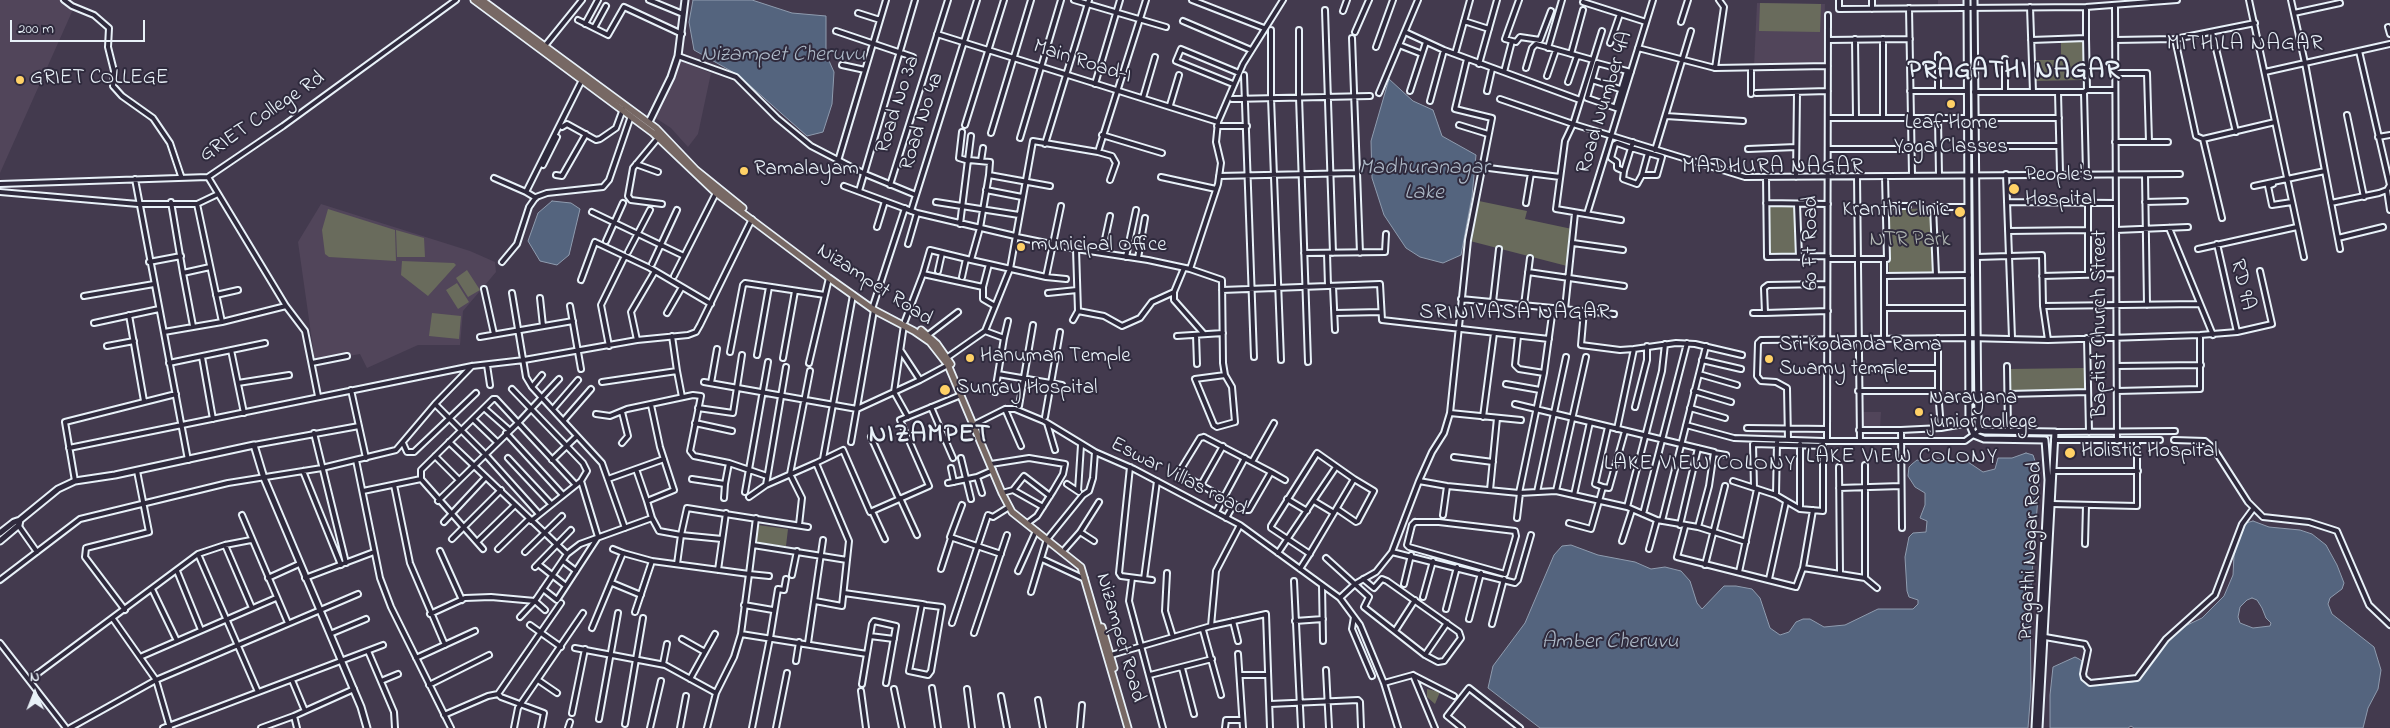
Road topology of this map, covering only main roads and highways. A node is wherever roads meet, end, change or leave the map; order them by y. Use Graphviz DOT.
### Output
graph roads {
  1 [pos="474,0"];
  2 [pos="482,0"];
  3 [pos="685,0"];
  4 [pos="1967,0"];
  5 [pos="1974,0"];
  6 [pos="542,48"];
  7 [pos="649,122"];
  8 [pos="671,147"];
  9 [pos="794,250"];
  10 [pos="874,308"];
  11 [pos="904,323"];
  12 [pos="975,424"];
  13 [pos="2045,432"];
  14 [pos="2045,440"];
  15 [pos="2054,440"];
  16 [pos="1004,492"];
  17 [pos="18,522"];
  18 [pos="0,533"];
  19 [pos="1048,538"];
  20 [pos="0,541"];
  21 [pos="1082,566"];
  22 [pos="367,728"];
  23 [pos="1129,728"];
  24 [pos="2035,728"];
  25 [pos="2039,728"];
  1 -- 6 [label="main road, Nizampet Road"];
  2 -- 6 [label="main road, Nizampet Road"];
  3 -- 7 [label="main road"];
  4 -- 14 [label="main road, Pragathi Nagar Road"];
  5 -- 13 [label="main road, Pragathi Nagar Road"];
  6 -- 7 [label="main road, Nizampet Road"];
  6 -- 8 [label="main road, Nizampet Road"];
  7 -- 8 [label="main road, Nizampet Road"];
  8 -- 9 [label="main road, Nizampet Road"];
  8 -- 9 [label="main road, Nizampet Road"];
  9 -- 10 [label="main road, Nizampet Road"];
  9 -- 10 [label="main road, Nizampet Road"];
  10 -- 11 [label="main road, Nizampet Road"];
  11 -- 12 [label="main road, Nizampet Road"];
  11 -- 12 [label="main road, Nizampet Road"];
  12 -- 16 [label="main road, Nizampet Road"];
  13 -- 14 [label="main road"];
  13 -- 15 [label="main road, Pragathi Nagar Road"];
  14 -- 15 [label="main road"];
  14 -- 24 [label="main road, Pragathi Nagar Road"];
  15 -- 25 [label="main road, Pragathi Nagar Road"];
  16 -- 19 [label="main road, Nizampet Road"];
  16 -- 19 [label="main road, Nizampet Road"];
  17 -- 18 [label="main road"];
  17 -- 20 [label="main road"];
  17 -- 22 [label="main road"];
  19 -- 21 [label="main road, Nizampet Road"];
  19 -- 21 [label="main road, Nizampet Road"];
  21 -- 23 [label="main road, Nizampet Road"];
  21 -- 23 [label="main road, Nizampet Road"];
}
